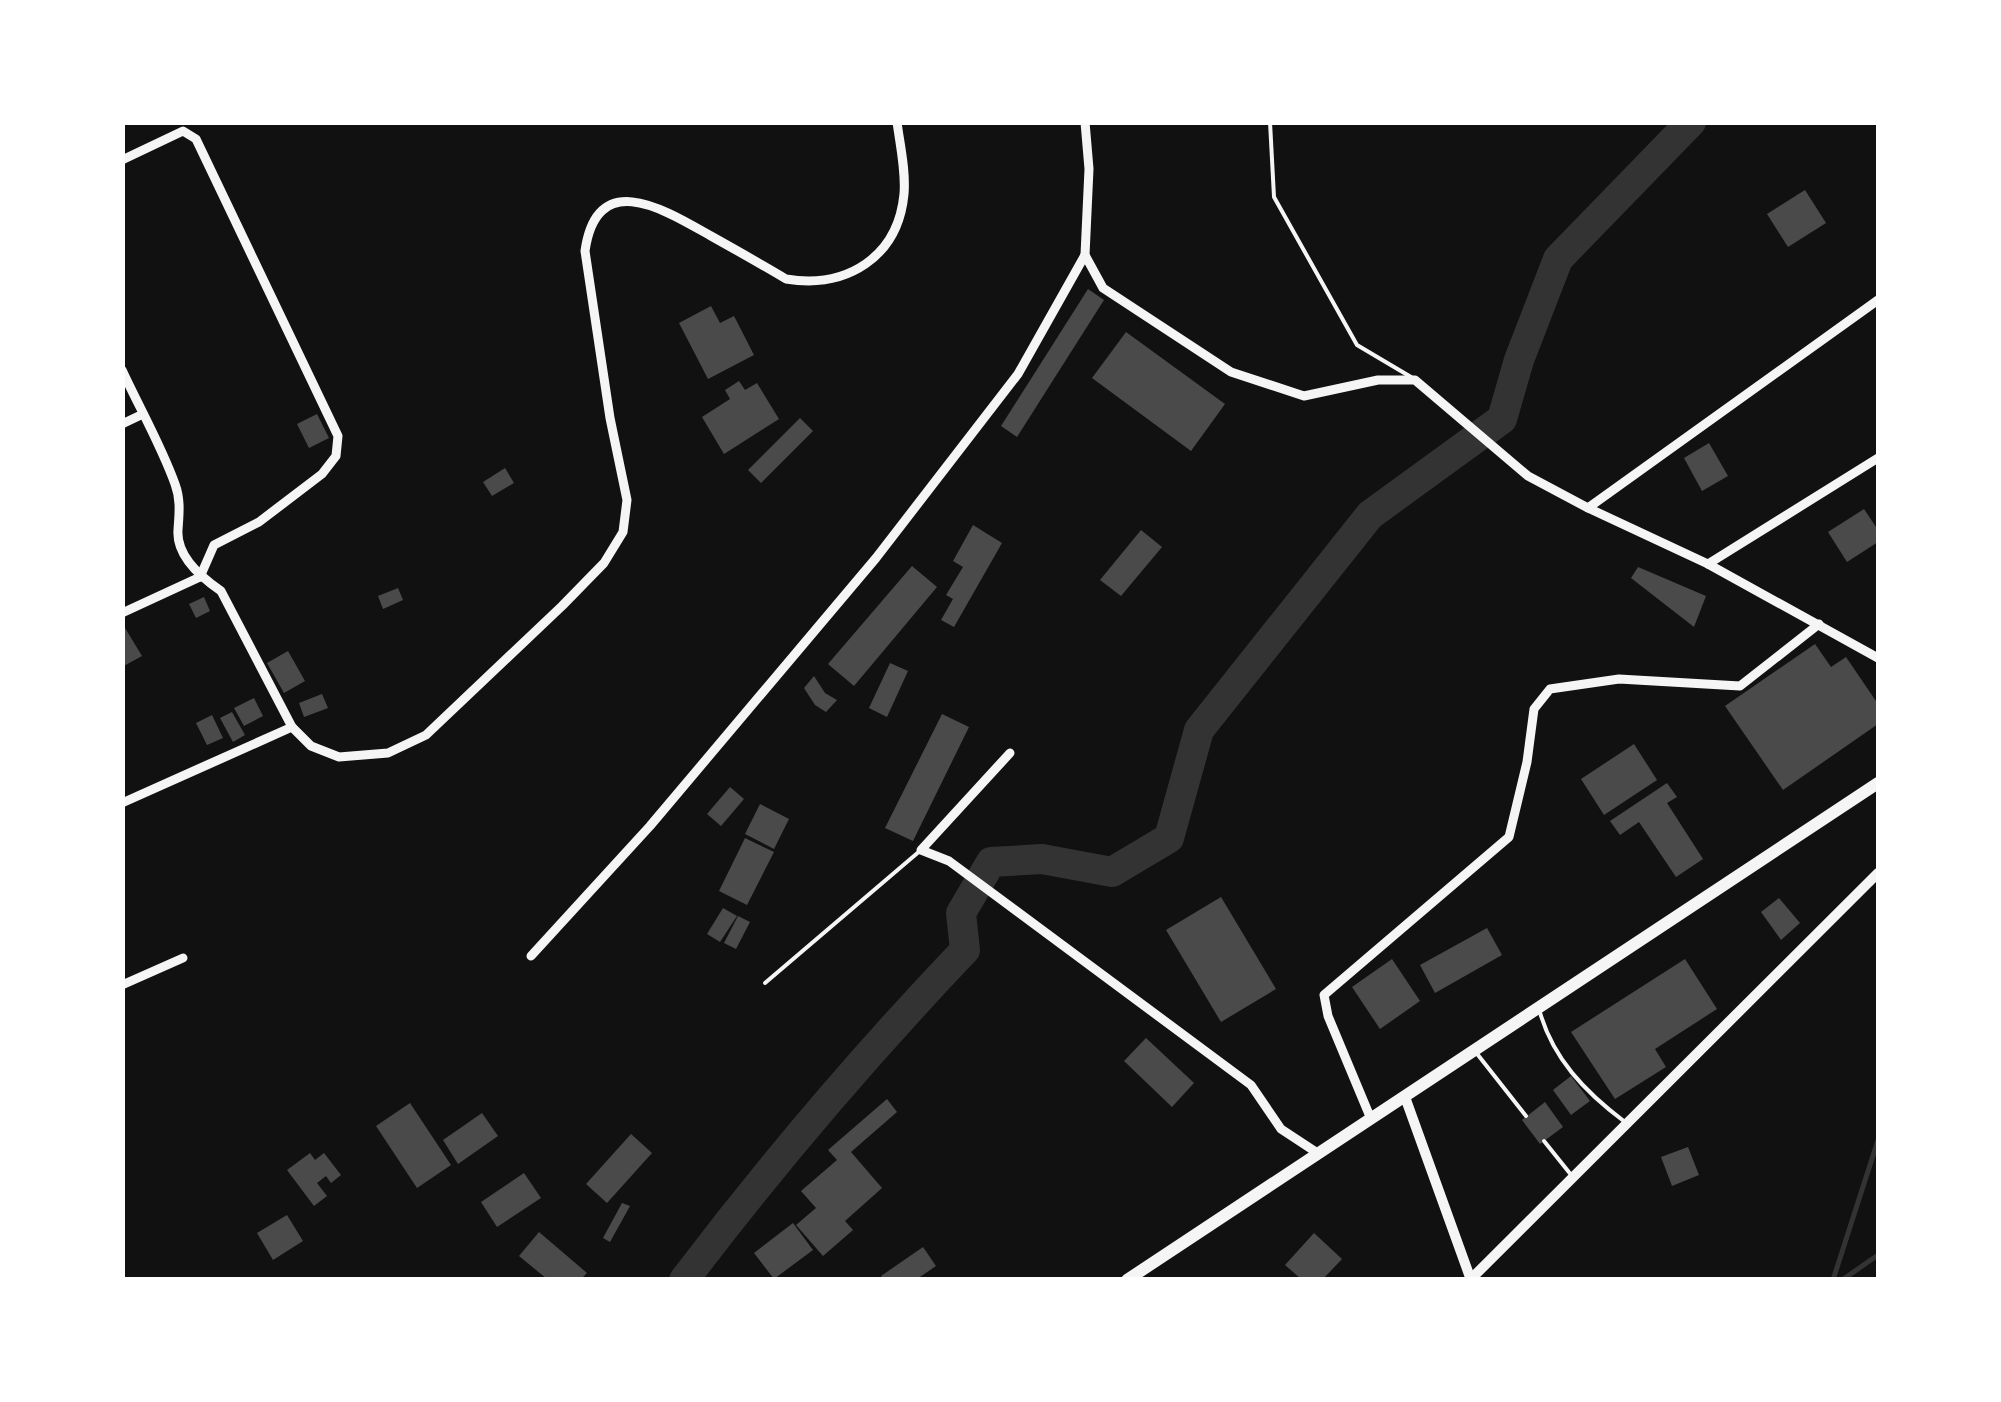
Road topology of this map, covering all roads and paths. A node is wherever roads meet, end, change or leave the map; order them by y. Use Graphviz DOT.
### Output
graph roads {
  1 [pos="898,122"];
  2 [pos="1085,122"];
  3 [pos="1270,122"];
  4 [pos="122,160"];
  5 [pos="1086,255"];
  6 [pos="1878,300"];
  7 [pos="122,370"];
  8 [pos="1415,380"];
  9 [pos="143,414"];
  10 [pos="122,424"];
  11 [pos="1878,458"];
  12 [pos="1588,508"];
  13 [pos="1708,564"];
  14 [pos="200,577"];
  15 [pos="122,613"];
  16 [pos="1819,624"];
  17 [pos="1878,658"];
  18 [pos="292,727"];
  19 [pos="1010,753"];
  20 [pos="1878,783"];
  21 [pos="122,802"];
  22 [pos="921,850"];
  23 [pos="1878,872"];
  24 [pos="531,956"];
  25 [pos="183,958"];
  26 [pos="765,984"];
  27 [pos="122,985"];
  28 [pos="1539,1009"];
  29 [pos="1475,1051"];
  30 [pos="1405,1097"];
  31 [pos="1526,1116"];
  32 [pos="1371,1120"];
  33 [pos="1627,1124"];
  34 [pos="1544,1140"];
  35 [pos="1318,1154"];
  36 [pos="1573,1178"];
  37 [pos="1471,1279"];
  38 [pos="1127,1280"];
  1 -- 18 [label="street"];
  2 -- 5 [label="street"];
  3 -- 8 [label="lane"];
  4 -- 14 [label="street"];
  5 -- 8 [label="street"];
  5 -- 24 [label="street"];
  6 -- 12 [label="street"];
  7 -- 9 [label="street"];
  8 -- 12 [label="street"];
  9 -- 10 [label="street"];
  9 -- 14 [label="street"];
  11 -- 13 [label="street"];
  12 -- 13 [label="street"];
  13 -- 16 [label="street"];
  14 -- 15 [label="street"];
  14 -- 18 [label="street"];
  16 -- 17 [label="street"];
  16 -- 32 [label="street"];
  18 -- 21 [label="street"];
  19 -- 22 [label="street"];
  20 -- 28 [label="main road"];
  22 -- 26 [label="lane"];
  22 -- 35 [label="street"];
  23 -- 33 [label="street"];
  25 -- 27 [label="street"];
  28 -- 29 [label="main road"];
  28 -- 33 [label="lane"];
  29 -- 30 [label="main road"];
  29 -- 31 [label="lane"];
  30 -- 32 [label="main road"];
  30 -- 37 [label="street"];
  32 -- 35 [label="main road"];
  33 -- 36 [label="street"];
  34 -- 36 [label="lane"];
  35 -- 38 [label="main road"];
  36 -- 37 [label="street"];
}
